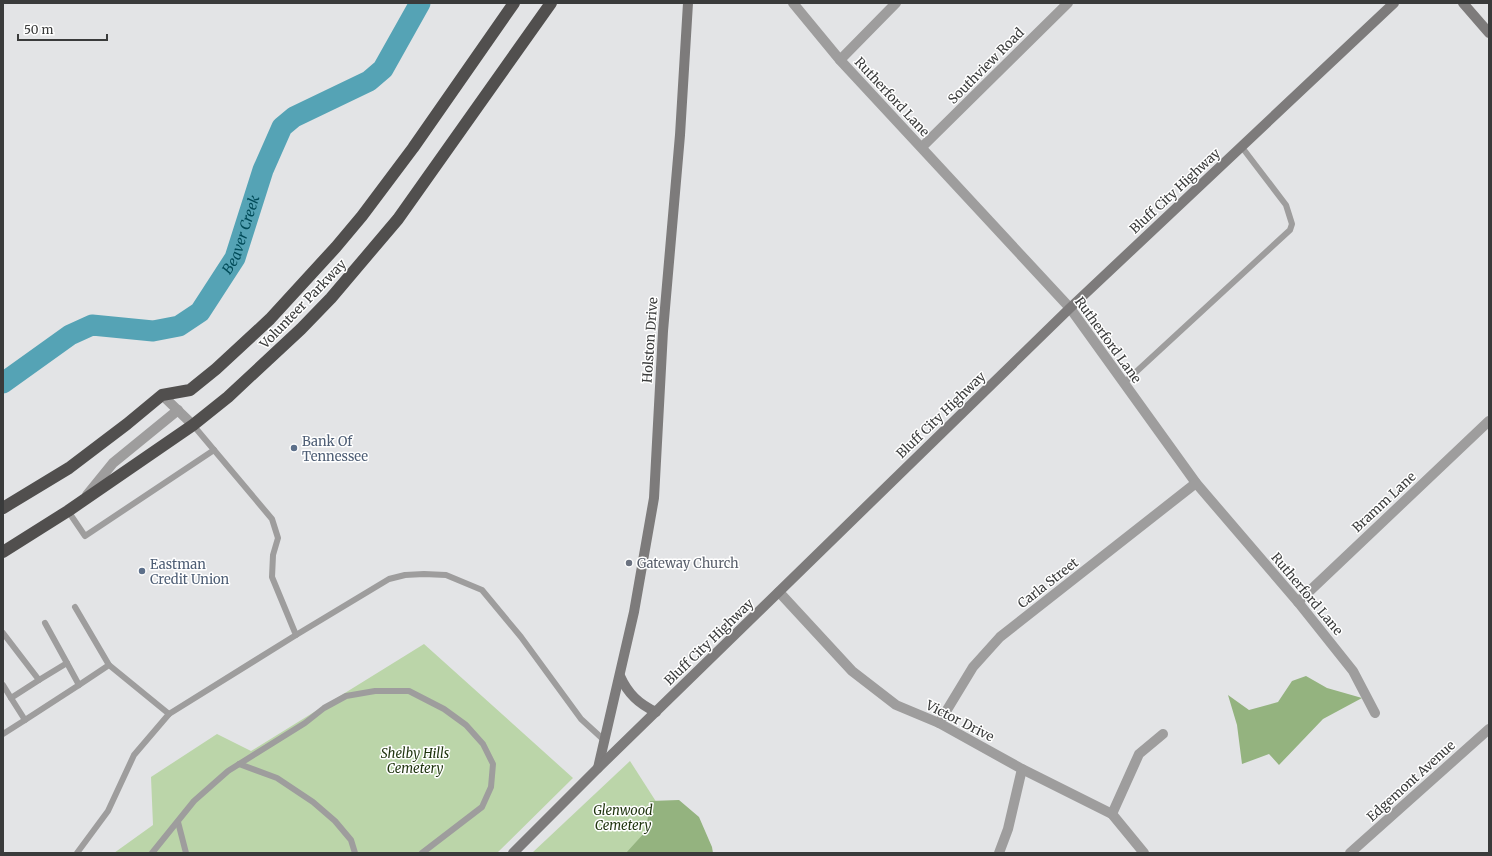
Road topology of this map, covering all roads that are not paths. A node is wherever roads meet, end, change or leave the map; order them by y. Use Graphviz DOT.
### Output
graph roads {
  1 [pos="514,3"];
  2 [pos="551,3"];
  3 [pos="688,3"];
  4 [pos="793,3"];
  5 [pos="896,3"];
  6 [pos="1068,3"];
  7 [pos="1394,3"];
  8 [pos="1463,3"];
  9 [pos="1489,32"];
  10 [pos="840,60"];
  11 [pos="1241,146"];
  12 [pos="922,147"];
  13 [pos="1070,308"];
  14 [pos="1124,383"];
  15 [pos="162,394"];
  16 [pos="178,410"];
  17 [pos="1489,420"];
  18 [pos="193,425"];
  19 [pos="214,450"];
  20 [pos="1196,484"];
  21 [pos="83,500"];
  22 [pos="3,508"];
  23 [pos="68,511"];
  24 [pos="3,552"];
  25 [pos="779,592"];
  26 [pos="1298,602"];
  27 [pos="75,607"];
  28 [pos="45,623"];
  29 [pos="3,633"];
  30 [pos="296,635"];
  31 [pos="67,662"];
  32 [pos="109,665"];
  33 [pos="620,676"];
  34 [pos="39,680"];
  35 [pos="3,685"];
  36 [pos="79,685"];
  37 [pos="11,698"];
  38 [pos="656,712"];
  39 [pos="1376,713"];
  40 [pos="169,714"];
  41 [pos="24,720"];
  42 [pos="939,723"];
  43 [pos="1489,729"];
  44 [pos="3,734"];
  45 [pos="1163,734"];
  46 [pos="605,741"];
  47 [pos="239,764"];
  48 [pos="598,768"];
  49 [pos="1022,769"];
  50 [pos="1112,814"];
  51 [pos="178,822"];
  52 [pos="77,853"];
  53 [pos="152,853"];
  54 [pos="186,853"];
  55 [pos="355,853"];
  56 [pos="422,853"];
  57 [pos="513,853"];
  58 [pos="999,853"];
  59 [pos="1144,853"];
  60 [pos="1350,853"];
  1 -- 15 [label="highway, Volunteer Parkway"];
  2 -- 18 [label="highway, Volunteer Parkway"];
  3 -- 33 [label="main road, Holston Drive"];
  4 -- 10 [label="street, Rutherford Lane"];
  5 -- 10 [label="street"];
  6 -- 12 [label="street, Southview Road"];
  7 -- 11 [label="main road, Bluff City Highway"];
  8 -- 9 [label="main road"];
  10 -- 12 [label="street, Rutherford Lane"];
  11 -- 13 [label="main road, Bluff City Highway"];
  11 -- 14 [label="lane"];
  12 -- 13 [label="street, Rutherford Lane"];
  13 -- 14 [label="street, Rutherford Lane"];
  13 -- 25 [label="main road, Bluff City Highway"];
  14 -- 20 [label="street, Rutherford Lane"];
  15 -- 16 [label="street"];
  15 -- 22 [label="highway"];
  16 -- 18 [label="street"];
  16 -- 21 [label="street"];
  17 -- 26 [label="street, Bramm Lane"];
  18 -- 19 [label="lane"];
  18 -- 21 [label="highway, Volunteer Parkway"];
  19 -- 23 [label="lane"];
  19 -- 30 [label="lane"];
  20 -- 26 [label="street, Rutherford Lane"];
  20 -- 42 [label="street, Carla Street"];
  21 -- 23 [label="highway, Volunteer Parkway"];
  23 -- 24 [label="highway, Volunteer Parkway"];
  25 -- 38 [label="main road, Bluff City Highway"];
  25 -- 42 [label="street, Victor Drive"];
  26 -- 39 [label="street, Rutherford Lane"];
  27 -- 32 [label="lane"];
  28 -- 31 [label="lane"];
  29 -- 34 [label="lane"];
  30 -- 40 [label="lane"];
  30 -- 46 [label="lane"];
  31 -- 34 [label="lane"];
  31 -- 36 [label="lane"];
  32 -- 36 [label="lane"];
  32 -- 40 [label="lane"];
  33 -- 38 [label="main road"];
  33 -- 46 [label="main road, Holston Drive"];
  34 -- 37 [label="lane"];
  35 -- 37 [label="lane"];
  36 -- 41 [label="lane"];
  37 -- 41 [label="lane"];
  38 -- 48 [label="main road, Bluff City Highway"];
  40 -- 52 [label="lane"];
  41 -- 44 [label="lane"];
  42 -- 49 [label="street, Victor Drive"];
  43 -- 60 [label="street, Edgemont Avenue"];
  45 -- 50 [label="street"];
  46 -- 48 [label="main road, Holston Drive"];
  47 -- 51 [label="lane"];
  47 -- 55 [label="lane"];
  47 -- 56 [label="lane"];
  48 -- 57 [label="main road, Bluff City Highway"];
  49 -- 50 [label="street, Victor Drive"];
  49 -- 58 [label="street"];
  50 -- 59 [label="street, Victor Drive"];
  51 -- 53 [label="lane"];
  51 -- 54 [label="lane"];
}
